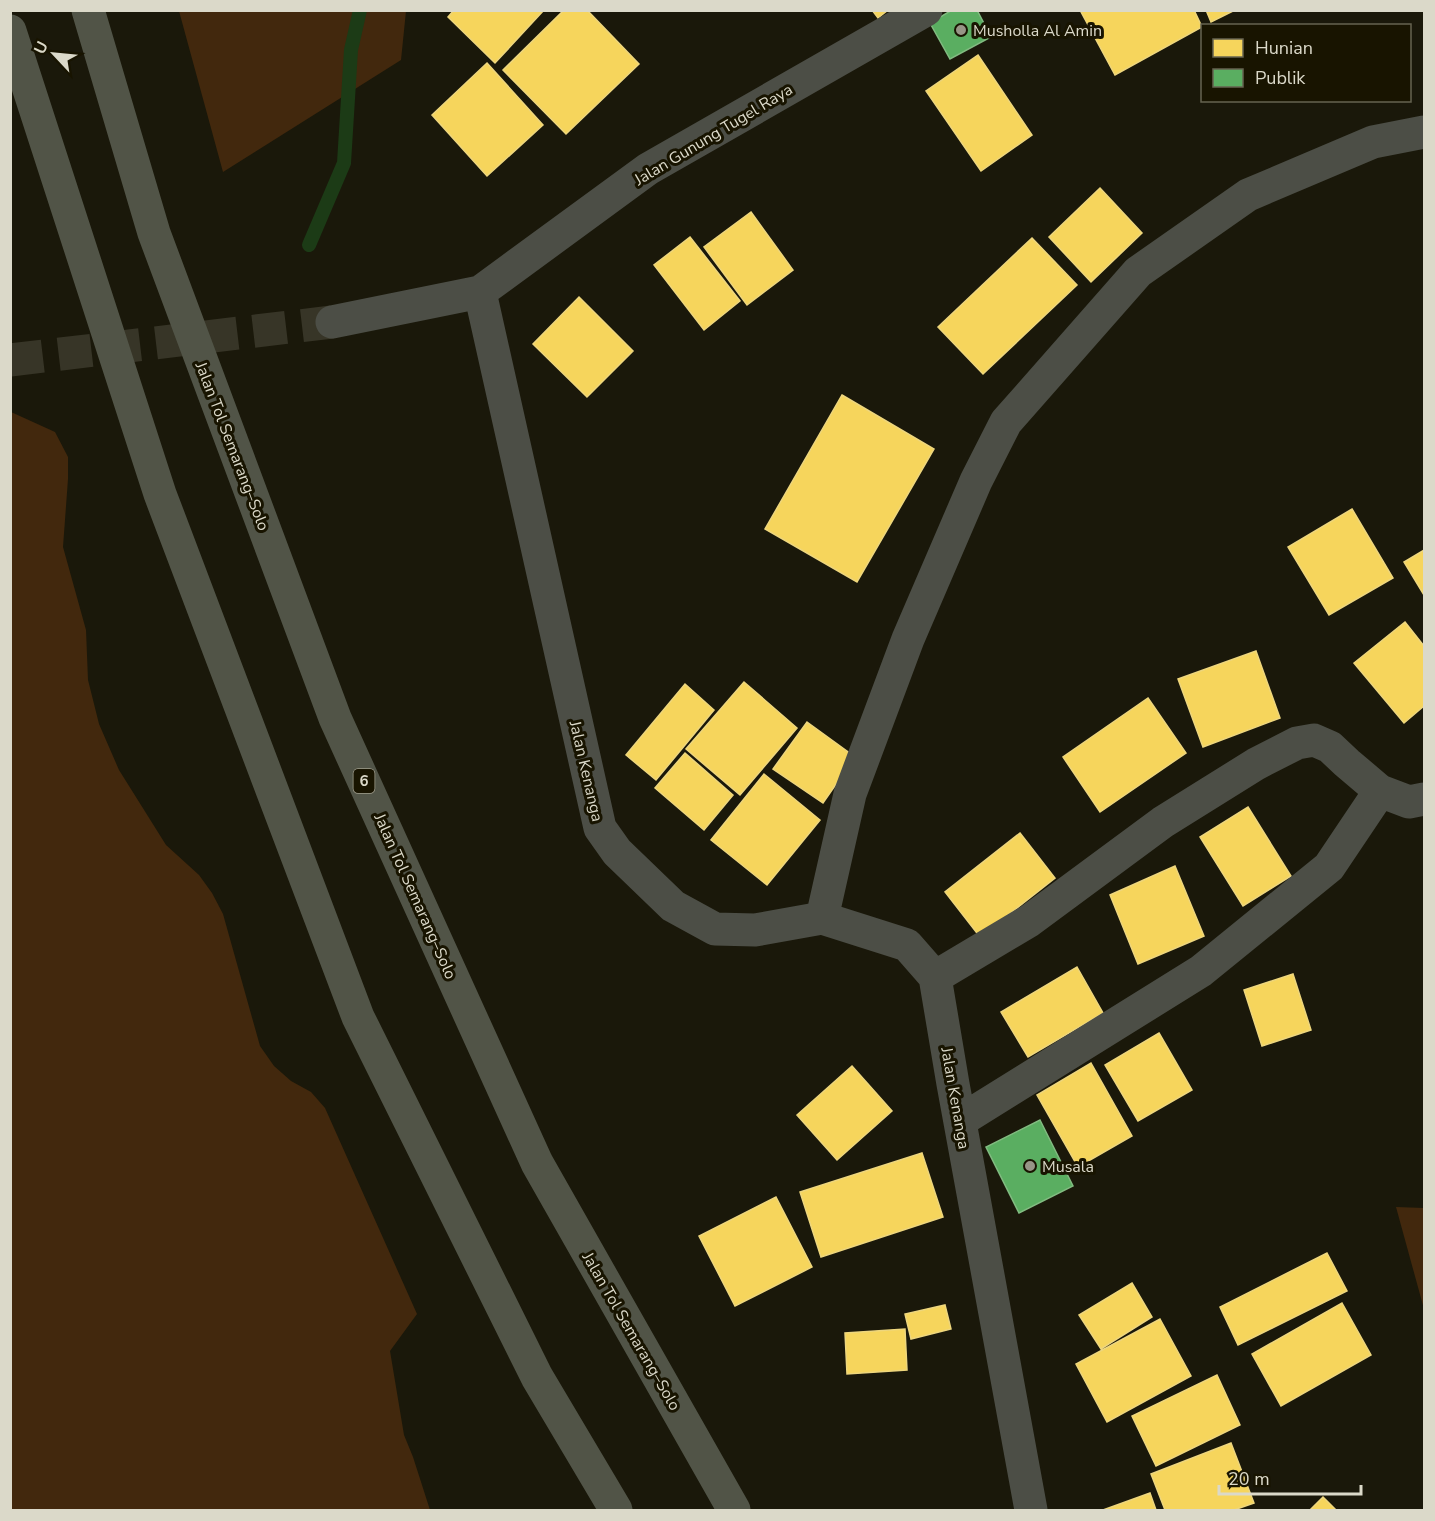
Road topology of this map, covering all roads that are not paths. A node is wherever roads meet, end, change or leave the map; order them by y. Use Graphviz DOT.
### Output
graph roads {
  1 [pos="88,10"];
  2 [pos="926,10"];
  3 [pos="10,32"];
  4 [pos="1425,132"];
  5 [pos="480,292"];
  6 [pos="332,322"];
  7 [pos="1380,791"];
  8 [pos="1425,799"];
  9 [pos="822,918"];
  10 [pos="935,977"];
  11 [pos="960,1121"];
  12 [pos="616,1510"];
  13 [pos="734,1510"];
  14 [pos="1031,1510"];
  1 -- 13 [label="highway, Jalan Tol Semarang–Solo / 6"];
  2 -- 5 [label="street, Jalan Gunung Tugel Raya"];
  3 -- 12 [label="highway"];
  4 -- 9 [label="street"];
  5 -- 6 [label="street"];
  5 -- 9 [label="street, Jalan Kenanga"];
  7 -- 8 [label="street"];
  7 -- 10 [label="street"];
  7 -- 11 [label="street"];
  9 -- 10 [label="street, Jalan Kenanga"];
  10 -- 11 [label="street, Jalan Kenanga"];
  11 -- 14 [label="street, Jalan Kenanga"];
}
